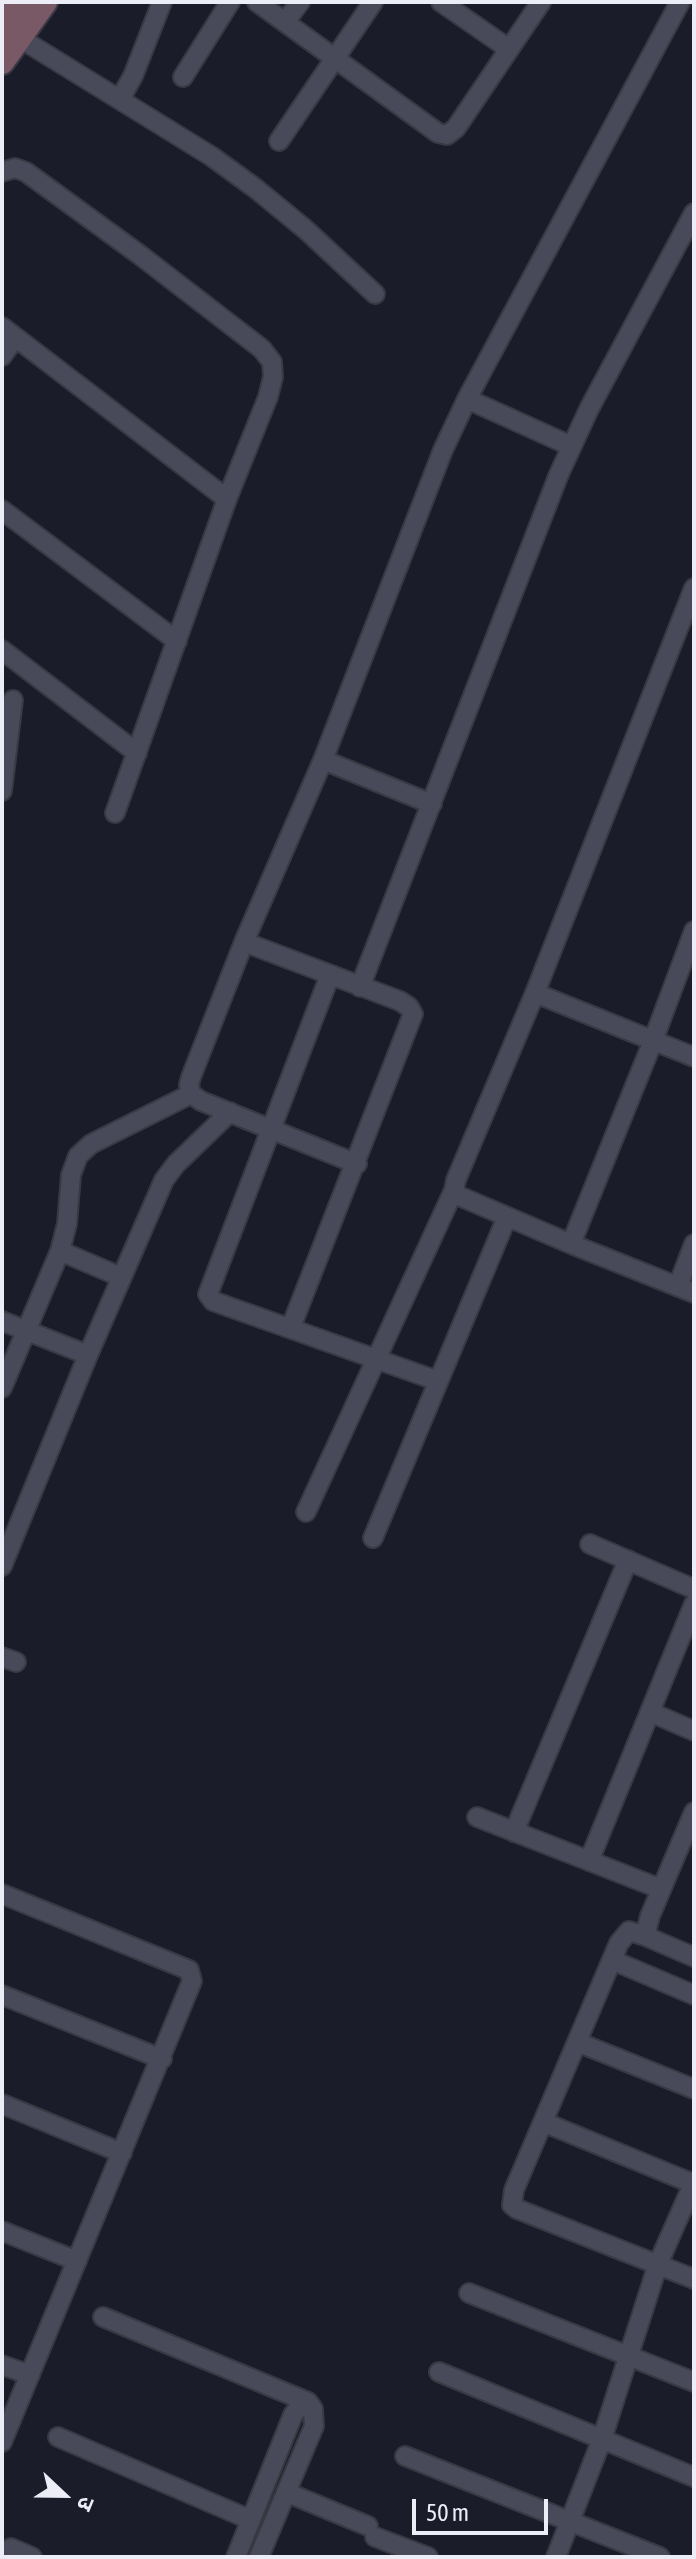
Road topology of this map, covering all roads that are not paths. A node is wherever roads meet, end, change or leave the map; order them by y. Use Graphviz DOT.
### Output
graph roads {
  1 [pos="38,2"];
  2 [pos="162,2"];
  3 [pos="230,2"];
  4 [pos="257,2"];
  5 [pos="300,2"];
  6 [pos="373,2"];
  7 [pos="441,2"];
  8 [pos="541,2"];
  9 [pos="680,2"];
  10 [pos="285,22"];
  11 [pos="10,32"];
  12 [pos="509,49"];
  13 [pos="336,59"];
  14 [pos="2,62"];
  15 [pos="183,77"];
  16 [pos="120,99"];
  17 [pos="279,141"];
  18 [pos="2,172"];
  19 [pos="694,213"];
  20 [pos="375,294"];
  21 [pos="9,332"];
  22 [pos="2,356"];
  23 [pos="467,399"];
  24 [pos="571,446"];
  25 [pos="227,499"];
  26 [pos="2,510"];
  27 [pos="694,588"];
  28 [pos="687,629"];
  29 [pos="177,641"];
  30 [pos="2,650"];
  31 [pos="30,671"];
  32 [pos="13,700"];
  33 [pos="2,718"];
  34 [pos="137,753"];
  35 [pos="323,760"];
  36 [pos="2,791"];
  37 [pos="432,804"];
  38 [pos="115,813"];
  39 [pos="694,931"];
  40 [pos="244,942"];
  41 [pos="330,975"];
  42 [pos="360,987"];
  43 [pos="535,993"];
  44 [pos="653,1041"];
  45 [pos="694,1057"];
  46 [pos="191,1094"];
  47 [pos="230,1112"];
  48 [pos="271,1128"];
  49 [pos="357,1164"];
  50 [pos="454,1190"];
  51 [pos="507,1217"];
  52 [pos="571,1244"];
  53 [pos="694,1244"];
  54 [pos="60,1251"];
  55 [pos="121,1277"];
  56 [pos="686,1289"];
  57 [pos="2,1321"];
  58 [pos="291,1327"];
  59 [pos="26,1330"];
  60 [pos="88,1355"];
  61 [pos="377,1358"];
  62 [pos="438,1381"];
  63 [pos="2,1388"];
  64 [pos="306,1512"];
  65 [pos="373,1538"];
  66 [pos="590,1544"];
  67 [pos="628,1560"];
  68 [pos="2,1566"];
  69 [pos="694,1589"];
  70 [pos="694,1604"];
  71 [pos="650,1712"];
  72 [pos="694,1731"];
  73 [pos="694,1812"];
  74 [pos="477,1817"];
  75 [pos="514,1832"];
  76 [pos="589,1861"];
  77 [pos="661,1889"];
  78 [pos="2,1894"];
  79 [pos="645,1936"];
  80 [pos="694,1957"];
  81 [pos="612,1960"];
  82 [pos="2,1995"];
  83 [pos="694,1995"];
  84 [pos="577,2042"];
  85 [pos="162,2059"];
  86 [pos="694,2089"];
  87 [pos="2,2104"];
  88 [pos="543,2122"];
  89 [pos="122,2153"];
  90 [pos="694,2183"];
  91 [pos="2,2231"];
  92 [pos="77,2261"];
  93 [pos="658,2264"];
  94 [pos="694,2279"];
  95 [pos="469,2293"];
  96 [pos="103,2317"];
  97 [pos="629,2357"];
  98 [pos="2,2365"];
  99 [pos="439,2372"];
  100 [pos="30,2375"];
  101 [pos="694,2382"];
  102 [pos="308,2402"];
  103 [pos="58,2437"];
  104 [pos="602,2439"];
  105 [pos="2,2442"];
  106 [pos="405,2456"];
  107 [pos="694,2477"];
  108 [pos="288,2493"];
  109 [pos="251,2520"];
  110 [pos="571,2521"];
  111 [pos="11,2548"];
  112 [pos="32,2557"];
  113 [pos="236,2557"];
  114 [pos="259,2557"];
  115 [pos="428,2557"];
  116 [pos="556,2557"];
  117 [pos="660,2557"];
  1 -- 11 [label="main road"];
  2 -- 16 [label="street"];
  3 -- 15 [label="street"];
  4 -- 10 [label="street"];
  5 -- 10 [label="street"];
  6 -- 13 [label="street"];
  7 -- 12 [label="street"];
  8 -- 12 [label="street"];
  9 -- 23 [label="street"];
  10 -- 13 [label="street"];
  11 -- 14 [label="main road"];
  11 -- 16 [label="street"];
  12 -- 13 [label="street"];
  13 -- 17 [label="street"];
  16 -- 20 [label="street"];
  18 -- 25 [label="street"];
  19 -- 24 [label="street"];
  21 -- 22 [label="street"];
  21 -- 25 [label="street"];
  23 -- 24 [label="street"];
  23 -- 35 [label="street"];
  24 -- 37 [label="street"];
  25 -- 29 [label="street"];
  26 -- 29 [label="street"];
  27 -- 28 [label="street"];
  28 -- 43 [label="street"];
  29 -- 34 [label="street"];
  30 -- 31 [label="street"];
  31 -- 32 [label="street"];
  31 -- 34 [label="street"];
  32 -- 33 [label="street"];
  32 -- 36 [label="street"];
  34 -- 38 [label="street"];
  35 -- 37 [label="street"];
  35 -- 40 [label="street"];
  37 -- 42 [label="street"];
  39 -- 44 [label="street"];
  40 -- 41 [label="street"];
  40 -- 46 [label="street"];
  41 -- 42 [label="street"];
  41 -- 48 [label="street"];
  42 -- 49 [label="street"];
  43 -- 44 [label="street"];
  43 -- 50 [label="street"];
  44 -- 45 [label="street"];
  44 -- 52 [label="street"];
  46 -- 47 [label="street"];
  46 -- 54 [label="street"];
  47 -- 48 [label="street"];
  47 -- 55 [label="street"];
  48 -- 49 [label="street"];
  48 -- 58 [label="street"];
  49 -- 58 [label="street"];
  50 -- 51 [label="street"];
  50 -- 61 [label="street"];
  51 -- 52 [label="street"];
  51 -- 62 [label="street"];
  52 -- 56 [label="street"];
  53 -- 56 [label="street"];
  54 -- 55 [label="street"];
  54 -- 59 [label="street"];
  55 -- 60 [label="street"];
  57 -- 59 [label="street"];
  58 -- 61 [label="street"];
  59 -- 60 [label="street"];
  59 -- 63 [label="street"];
  60 -- 68 [label="street"];
  61 -- 62 [label="street"];
  61 -- 64 [label="street"];
  62 -- 65 [label="street"];
  66 -- 67 [label="street"];
  67 -- 69 [label="street"];
  67 -- 75 [label="street"];
  70 -- 71 [label="street"];
  71 -- 72 [label="street"];
  71 -- 76 [label="street"];
  73 -- 77 [label="street"];
  74 -- 75 [label="street"];
  75 -- 76 [label="street"];
  76 -- 77 [label="street"];
  77 -- 79 [label="street"];
  78 -- 85 [label="street"];
  79 -- 80 [label="street"];
  79 -- 81 [label="street"];
  81 -- 83 [label="street"];
  81 -- 84 [label="street"];
  82 -- 85 [label="street"];
  84 -- 86 [label="street"];
  84 -- 88 [label="street"];
  85 -- 89 [label="street"];
  87 -- 89 [label="street"];
  88 -- 90 [label="street"];
  88 -- 93 [label="street"];
  89 -- 92 [label="street"];
  90 -- 93 [label="street"];
  91 -- 92 [label="street"];
  92 -- 100 [label="street"];
  93 -- 94 [label="street"];
  93 -- 97 [label="street"];
  95 -- 97 [label="street"];
  96 -- 102 [label="street"];
  97 -- 101 [label="street"];
  97 -- 104 [label="street"];
  98 -- 100 [label="street"];
  99 -- 104 [label="street"];
  100 -- 105 [label="street"];
  102 -- 108 [label="street"];
  102 -- 109 [label="street"];
  103 -- 109 [label="street"];
  104 -- 107 [label="street"];
  104 -- 110 [label="street"];
  106 -- 110 [label="street"];
  108 -- 114 [label="street"];
  108 -- 115 [label="street"];
  109 -- 113 [label="street"];
  110 -- 116 [label="street"];
  110 -- 117 [label="street"];
  111 -- 112 [label="street"];
}
